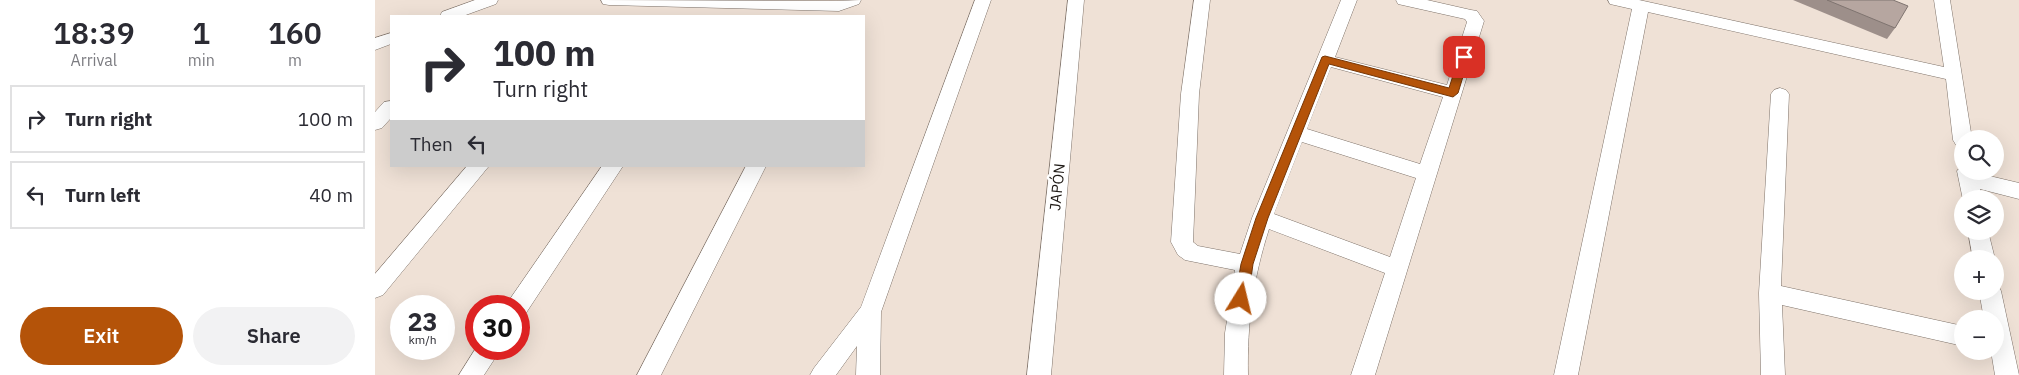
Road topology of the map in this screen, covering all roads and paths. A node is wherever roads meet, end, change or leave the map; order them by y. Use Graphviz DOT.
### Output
graph roads {
  1 [pos="491,0"];
  2 [pos="496,0"];
  3 [pos="609,0"];
  4 [pos="619,0"];
  5 [pos="983,0"];
  6 [pos="1076,0"];
  7 [pos="1201,0"];
  8 [pos="1349,0"];
  9 [pos="1404,0"];
  10 [pos="1616,0"];
  11 [pos="1942,0"];
  12 [pos="746,2"];
  13 [pos="1641,6"];
  14 [pos="842,8"];
  15 [pos="720,10"];
  16 [pos="451,15"];
  17 [pos="481,15"];
  18 [pos="607,15"];
  19 [pos="390,38"];
  20 [pos="375,44"];
  21 [pos="1325,60"];
  22 [pos="1954,75"];
  23 [pos="1453,93"];
  24 [pos="1780,94"];
  25 [pos="390,108"];
  26 [pos="375,123"];
  27 [pos="1962,130"];
  28 [pos="1296,133"];
  29 [pos="478,167"];
  30 [pos="612,167"];
  31 [pos="755,167"];
  32 [pos="1428,174"];
  33 [pos="1985,180"];
  34 [pos="2019,191"];
  35 [pos="1262,218"];
  36 [pos="1247,264"];
  37 [pos="1398,269"];
  38 [pos="375,289"];
  39 [pos="1770,293"];
  40 [pos="525,295"];
  41 [pos="870,312"];
  42 [pos="1954,334"];
  43 [pos="2004,359"];
  44 [pos="481,360"];
  45 [pos="2010,374"];
  46 [pos="471,375"];
  47 [pos="649,375"];
  48 [pos="822,375"];
  49 [pos="868,375"];
  50 [pos="1039,375"];
  51 [pos="1236,375"];
  52 [pos="1363,375"];
  53 [pos="1566,375"];
  54 [pos="1773,375"];
  1 -- 16 [label="street"];
  2 -- 17 [label="street"];
  3 -- 4 [label="street"];
  4 -- 15 [label="street"];
  4 -- 18 [label="street"];
  5 -- 41 [label="street"];
  6 -- 50 [label="street, JAPÓN"];
  7 -- 36 [label="street"];
  8 -- 21 [label="street"];
  9 -- 23 [label="street"];
  10 -- 13 [label="street"];
  11 -- 22 [label="street"];
  12 -- 14 [label="street"];
  12 -- 15 [label="street"];
  13 -- 22 [label="street"];
  13 -- 53 [label="street"];
  19 -- 20 [label="street"];
  21 -- 23 [label="street"];
  21 -- 28 [label="street"];
  22 -- 27 [label="street"];
  23 -- 32 [label="street"];
  24 -- 39 [label="street"];
  25 -- 26 [label="street"];
  28 -- 32 [label="street"];
  28 -- 35 [label="street"];
  29 -- 38 [label="street"];
  30 -- 40 [label="street"];
  31 -- 47 [label="street"];
  32 -- 37 [label="street"];
  33 -- 34 [label="street"];
  35 -- 36 [label="street"];
  35 -- 37 [label="street"];
  36 -- 51 [label="street"];
  37 -- 52 [label="street"];
  39 -- 42 [label="street"];
  39 -- 54 [label="street"];
  41 -- 48 [label="street"];
  41 -- 49 [label="street"];
  43 -- 45 [label="street"];
  44 -- 46 [label="street"];
}
